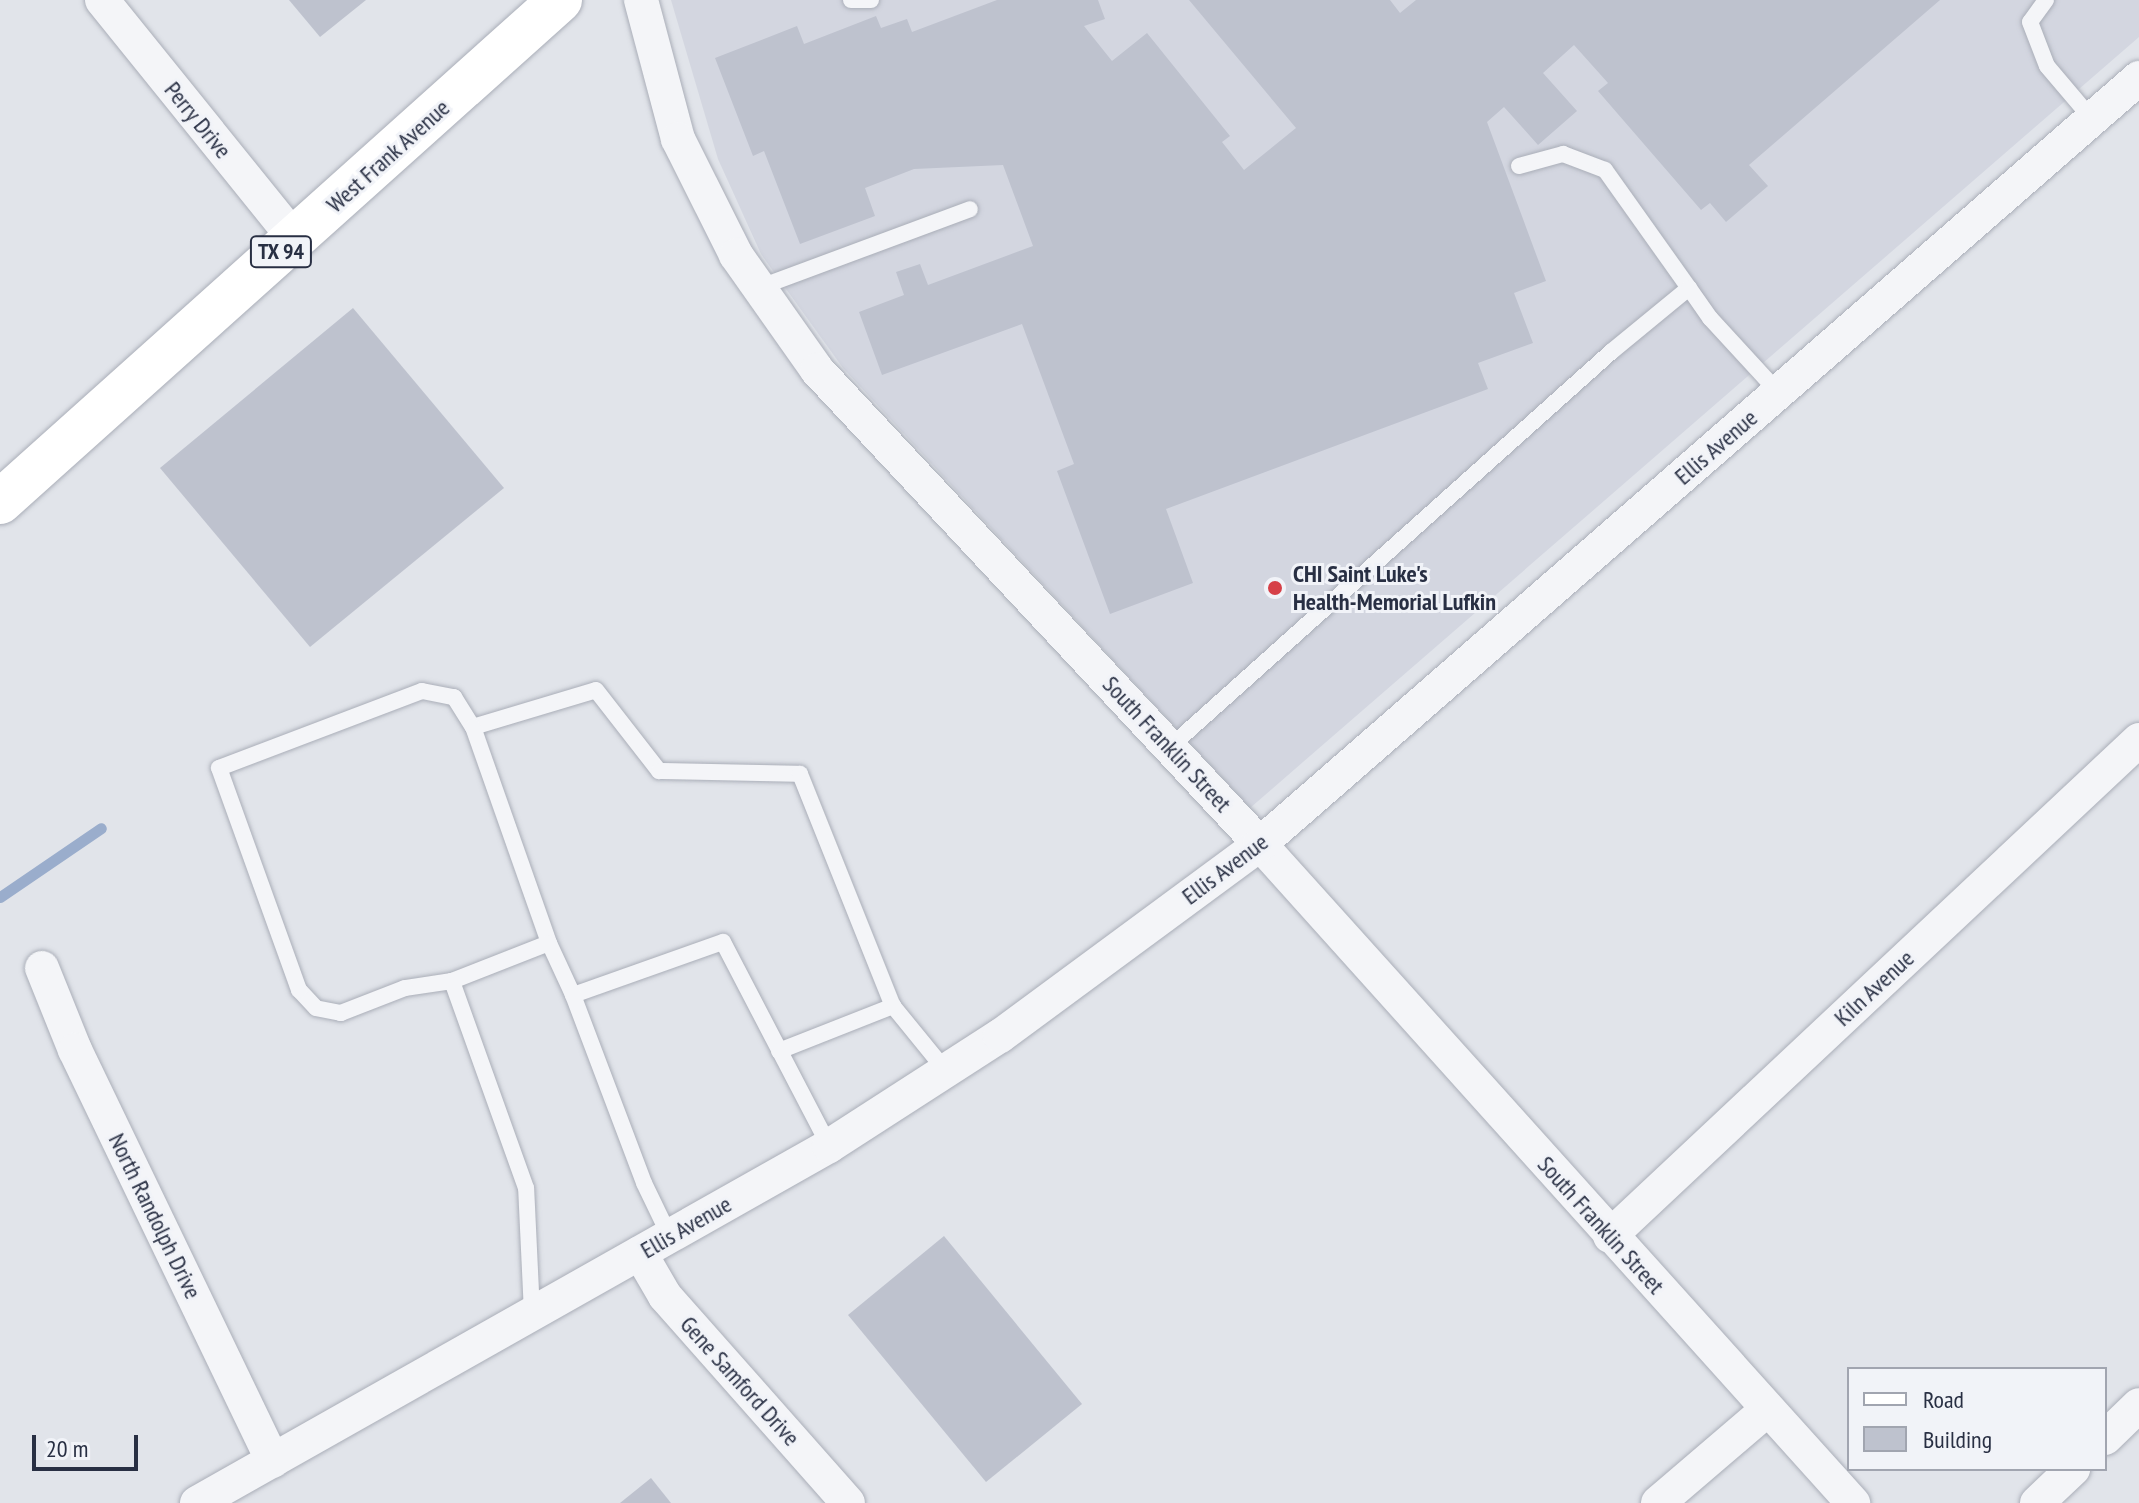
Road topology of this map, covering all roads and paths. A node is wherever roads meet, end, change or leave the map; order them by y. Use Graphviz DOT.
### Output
graph roads {
  1 [pos="102,0"];
  2 [pos="560,0"];
  3 [pos="641,0"];
  4 [pos="851,0"];
  5 [pos="871,0"];
  6 [pos="2046,0"];
  7 [pos="2139,78"];
  8 [pos="2092,119"];
  9 [pos="1519,166"];
  10 [pos="970,209"];
  11 [pos="295,239"];
  12 [pos="758,288"];
  13 [pos="1689,288"];
  14 [pos="1778,392"];
  15 [pos="0,502"];
  16 [pos="473,727"];
  17 [pos="2139,740"];
  18 [pos="1170,747"];
  19 [pos="1260,844"];
  20 [pos="549,943"];
  21 [pos="42,968"];
  22 [pos="452,981"];
  23 [pos="573,995"];
  24 [pos="893,1006"];
  25 [pos="779,1051"];
  26 [pos="946,1071"];
  27 [pos="829,1146"];
  28 [pos="1610,1236"];
  29 [pos="670,1237"];
  30 [pos="640,1253"];
  31 [pos="532,1315"];
  32 [pos="2139,1405"];
  33 [pos="1767,1410"];
  34 [pos="2107,1436"];
  35 [pos="273,1461"];
  36 [pos="2071,1471"];
  37 [pos="197,1503"];
  38 [pos="848,1503"];
  39 [pos="1658,1503"];
  40 [pos="1853,1503"];
  41 [pos="2037,1503"];
  1 -- 11 [label="street, Perry Drive"];
  2 -- 11 [label="main road, West Frank Avenue / TX 94"];
  3 -- 12 [label="street, South Franklin Street"];
  4 -- 5 [label="lane"];
  6 -- 8 [label="lane"];
  7 -- 8 [label="street, Ellis Avenue"];
  8 -- 14 [label="street, Ellis Avenue"];
  9 -- 13 [label="lane"];
  10 -- 12 [label="lane"];
  11 -- 15 [label="main road, West Frank Avenue / TX 94"];
  12 -- 18 [label="street, South Franklin Street"];
  13 -- 14 [label="lane"];
  13 -- 18 [label="lane"];
  14 -- 19 [label="street, Ellis Avenue"];
  16 -- 20 [label="lane"];
  16 -- 22 [label="lane"];
  16 -- 24 [label="lane"];
  17 -- 28 [label="street, Kiln Avenue"];
  18 -- 19 [label="street, South Franklin Street"];
  19 -- 26 [label="street, Ellis Avenue"];
  19 -- 28 [label="street, South Franklin Street"];
  20 -- 22 [label="lane"];
  20 -- 23 [label="lane"];
  21 -- 35 [label="street, North Randolph Drive"];
  22 -- 31 [label="lane"];
  23 -- 25 [label="lane"];
  23 -- 29 [label="lane"];
  24 -- 25 [label="lane"];
  24 -- 26 [label="lane"];
  25 -- 27 [label="lane"];
  26 -- 27 [label="street, Ellis Avenue"];
  27 -- 29 [label="street, Ellis Avenue"];
  28 -- 33 [label="street, South Franklin Street"];
  29 -- 30 [label="street, Ellis Avenue"];
  30 -- 31 [label="street, Ellis Avenue"];
  30 -- 38 [label="street, Gene Samford Drive"];
  31 -- 35 [label="street, Ellis Avenue"];
  32 -- 34 [label="street"];
  33 -- 39 [label="street"];
  33 -- 40 [label="street, South Franklin Street"];
  35 -- 37 [label="street, Ellis Avenue"];
  36 -- 41 [label="street"];
}
